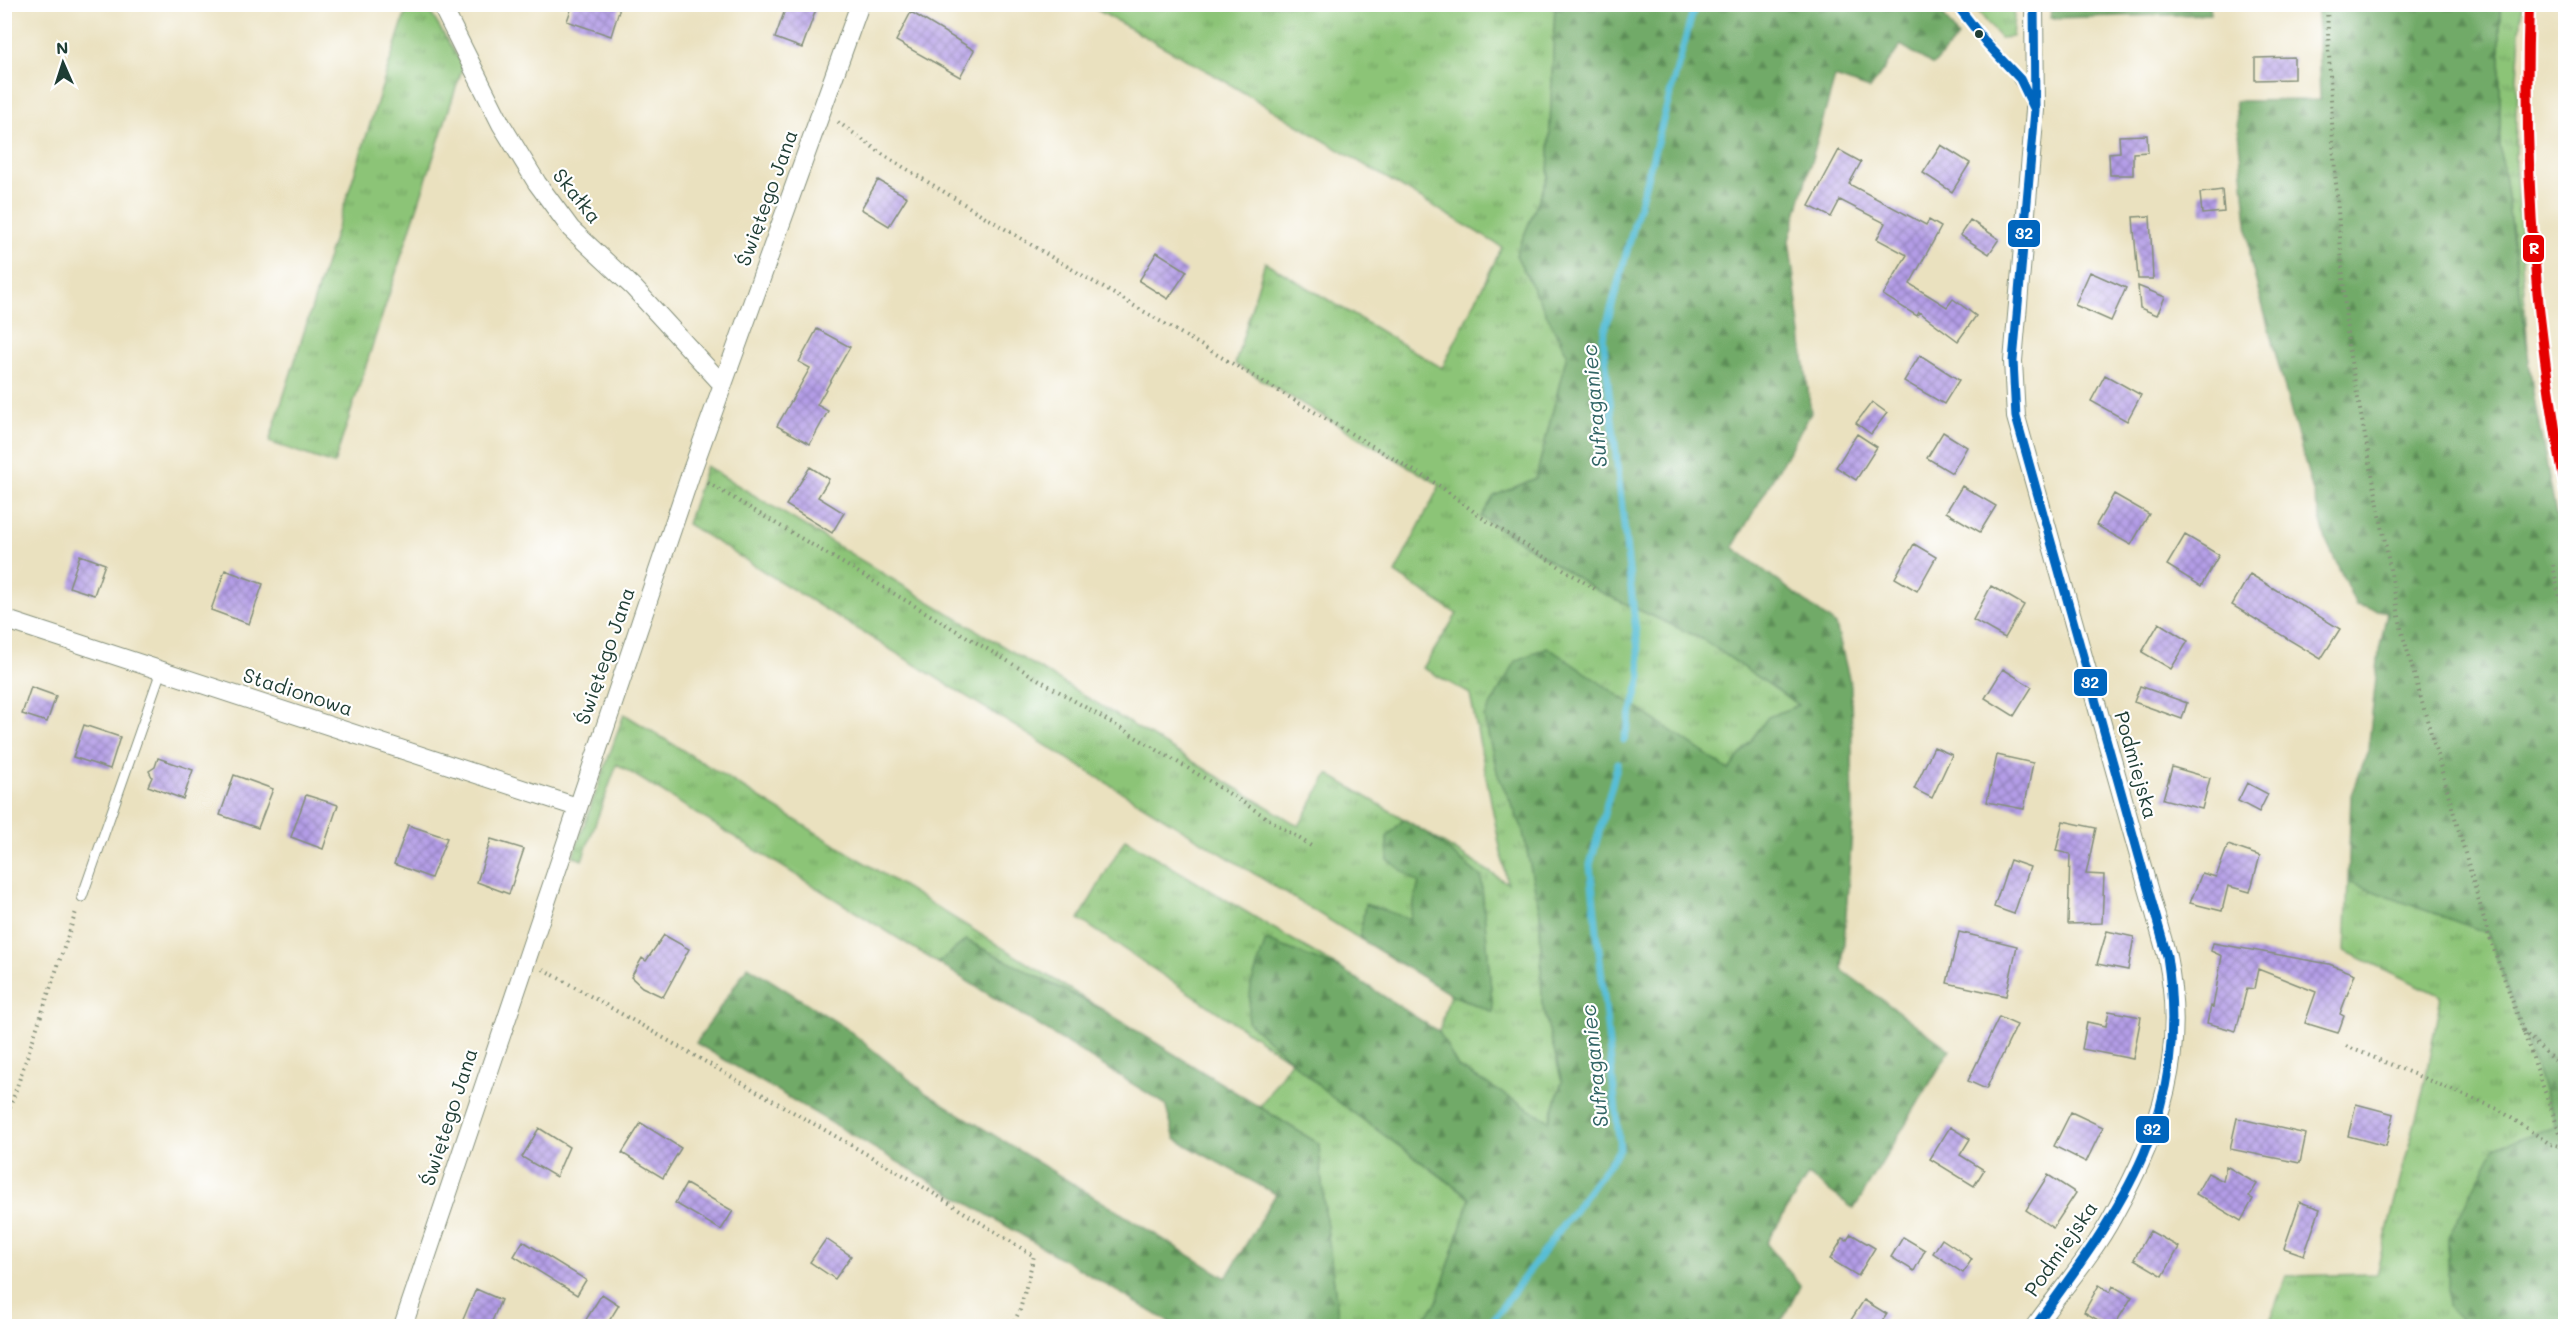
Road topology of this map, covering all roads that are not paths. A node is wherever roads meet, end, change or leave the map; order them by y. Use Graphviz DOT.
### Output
graph roads {
  1 [pos="441,4"];
  2 [pos="860,4"];
  3 [pos="1956,4"];
  4 [pos="2034,4"];
  5 [pos="2036,110"];
  6 [pos="723,384"];
  7 [pos="4,619"];
  8 [pos="161,671"];
  9 [pos="577,807"];
  10 [pos="81,897"];
  11 [pos="403,1326"];
  12 [pos="2035,1326"];
  1 -- 6 [label="street, Skałka"];
  2 -- 6 [label="street, Świętego Jana"];
  3 -- 5 [label="lane"];
  4 -- 5 [label="street, Podmiejska"];
  5 -- 12 [label="street, Podmiejska"];
  6 -- 9 [label="street, Świętego Jana"];
  7 -- 8 [label="street, Stadionowa"];
  8 -- 9 [label="street, Stadionowa"];
  8 -- 10 [label="lane"];
  9 -- 11 [label="street, Świętego Jana"];
}
